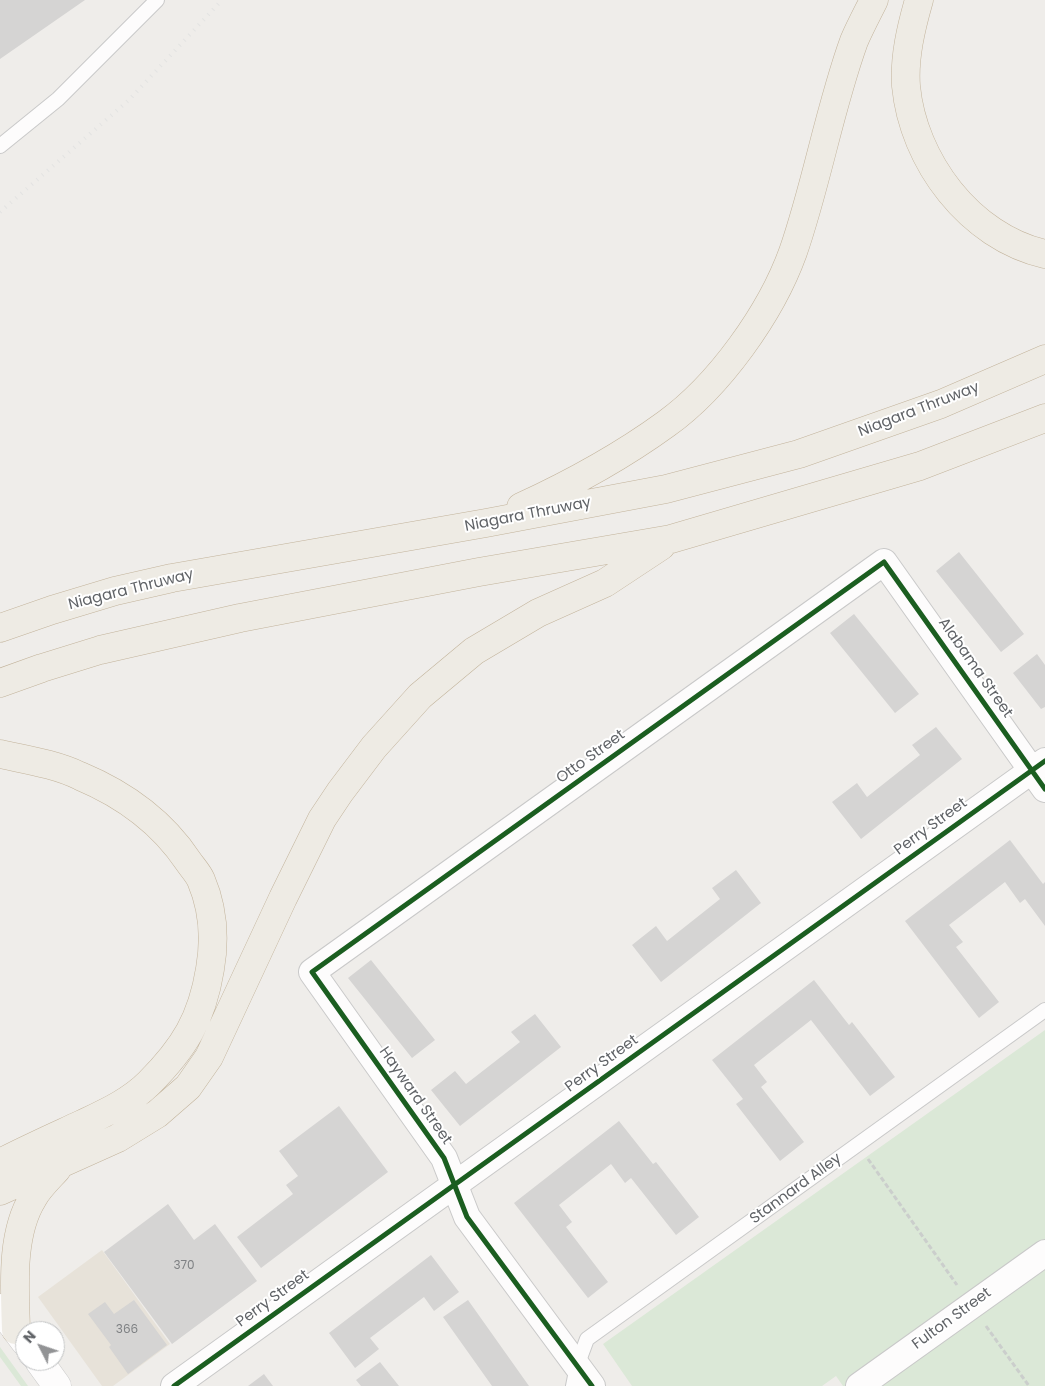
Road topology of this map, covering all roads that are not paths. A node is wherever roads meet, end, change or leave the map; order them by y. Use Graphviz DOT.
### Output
graph roads {
  1 [pos="157,0"];
  2 [pos="874,0"];
  3 [pos="919,0"];
  4 [pos="0,146"];
  5 [pos="1045,254"];
  6 [pos="1045,360"];
  7 [pos="1045,418"];
  8 [pos="486,523"];
  9 [pos="671,540"];
  10 [pos="884,562"];
  11 [pos="0,628"];
  12 [pos="0,683"];
  13 [pos="0,754"];
  14 [pos="1041,774"];
  15 [pos="312,972"];
  16 [pos="1045,1010"];
  17 [pos="5,1158"];
  18 [pos="63,1162"];
  19 [pos="454,1186"];
  20 [pos="0,1191"];
  21 [pos="1045,1253"];
  22 [pos="0,1308"];
  23 [pos="19,1321"];
  24 [pos="15,1328"];
  25 [pos="46,1371"];
  26 [pos="580,1379"];
  27 [pos="57,1386"];
  28 [pos="174,1386"];
  29 [pos="859,1386"];
  1 -- 4 [label="lane"];
  2 -- 8 [label="highway"];
  3 -- 5 [label="highway"];
  6 -- 8 [label="highway, Niagara Thruway"];
  7 -- 9 [label="highway"];
  8 -- 11 [label="highway, Niagara Thruway"];
  9 -- 12 [label="highway"];
  9 -- 18 [label="highway"];
  10 -- 14 [label="street, Alabama Street"];
  10 -- 15 [label="street, Otto Street"];
  13 -- 17 [label="highway"];
  14 -- 19 [label="street, Perry Street"];
  15 -- 19 [label="street, Hayward Street"];
  16 -- 26 [label="lane, Stannard Alley"];
  18 -- 20 [label="highway"];
  18 -- 23 [label="highway"];
  19 -- 26 [label="street, Hayward Street"];
  19 -- 28 [label="street, Perry Street"];
  21 -- 29 [label="street, Fulton Street"];
  22 -- 24 [label="street"];
  25 -- 27 [label="street"];
}
